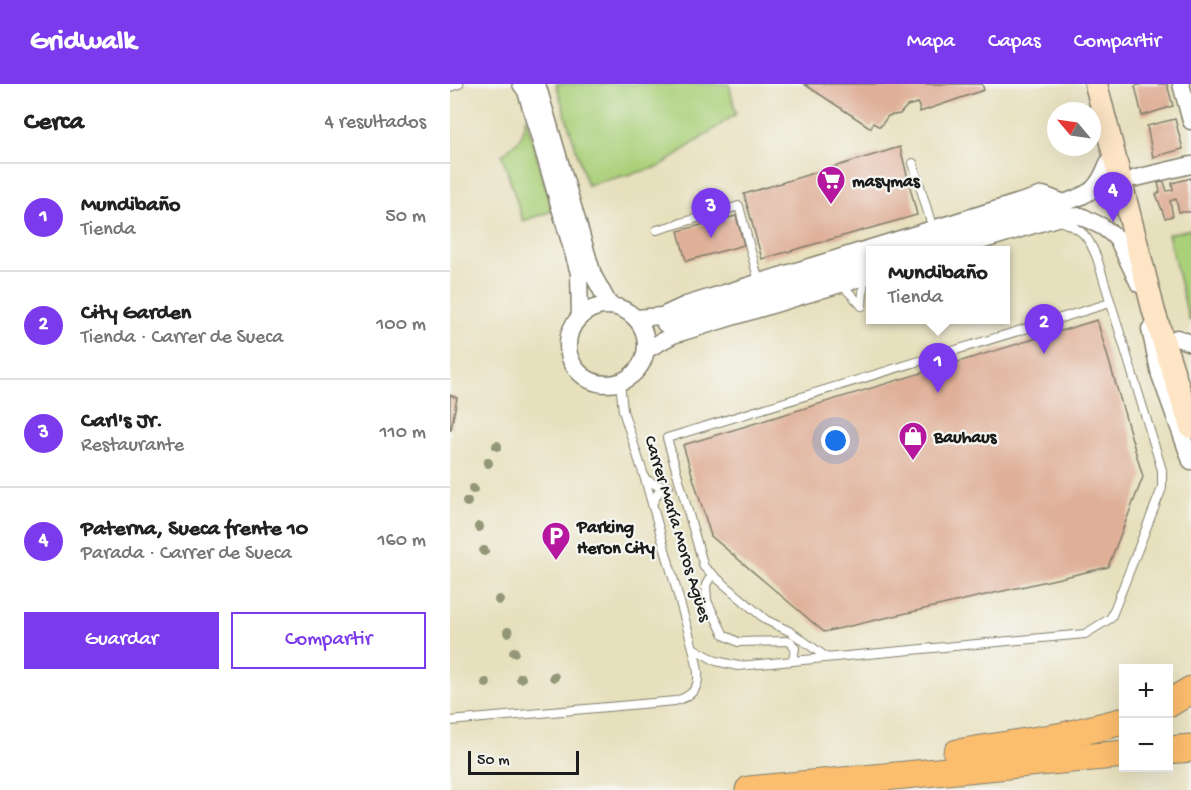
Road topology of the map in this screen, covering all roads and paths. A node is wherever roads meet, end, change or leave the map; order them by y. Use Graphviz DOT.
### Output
graph roads {
  1 [pos="459,84"];
  2 [pos="520,84"];
  3 [pos="537,84"];
  4 [pos="1088,84"];
  5 [pos="1096,84"];
  6 [pos="1110,84"];
  7 [pos="1181,84"];
  8 [pos="450,87"];
  9 [pos="1191,121"];
  10 [pos="914,163"];
  11 [pos="1108,163"];
  12 [pos="1191,165"];
  13 [pos="1136,178"];
  14 [pos="1064,203"];
  15 [pos="1053,219"];
  16 [pos="933,229"];
  17 [pos="657,230"];
  18 [pos="877,246"];
  19 [pos="921,246"];
  20 [pos="964,246"];
  21 [pos="866,249"];
  22 [pos="866,272"];
  23 [pos="866,272"];
  24 [pos="759,282"];
  25 [pos="866,283"];
  26 [pos="841,284"];
  27 [pos="1139,284"];
  28 [pos="1110,303"];
  29 [pos="610,306"];
  30 [pos="580,317"];
  31 [pos="639,323"];
  32 [pos="1184,341"];
  33 [pos="646,350"];
  34 [pos="620,382"];
  35 [pos="1191,386"];
  36 [pos="1191,427"];
  37 [pos="1191,461"];
  38 [pos="645,479"];
  39 [pos="679,482"];
  40 [pos="669,486"];
  41 [pos="652,504"];
  42 [pos="712,574"];
  43 [pos="771,622"];
  44 [pos="769,640"];
  45 [pos="693,648"];
  46 [pos="826,657"];
  47 [pos="793,661"];
  48 [pos="1191,690"];
  49 [pos="1173,701"];
  50 [pos="450,721"];
  51 [pos="1119,722"];
  52 [pos="1191,748"];
  53 [pos="1173,750"];
  54 [pos="1119,754"];
  55 [pos="882,777"];
  56 [pos="749,790"];
  1 -- 8 [label="lane"];
  2 -- 30 [label="street"];
  3 -- 29 [label="street"];
  4 -- 11 [label="street"];
  5 -- 36 [label="main road"];
  6 -- 13 [label="main road"];
  7 -- 9 [label="street"];
  10 -- 16 [label="lane"];
  11 -- 14 [label="street"];
  11 -- 27 [label="street"];
  12 -- 13 [label="street"];
  13 -- 32 [label="main road"];
  14 -- 16 [label="street"];
  14 -- 19 [label="street"];
  15 -- 20 [label="street"];
  15 -- 27 [label="street"];
  15 -- 28 [label="lane"];
  16 -- 18 [label="street"];
  17 -- 24 [label="lane"];
  21 -- 24 [label="street"];
  22 -- 26 [label="street"];
  23 -- 31 [label="street"];
  24 -- 31 [label="street"];
  25 -- 26 [label="lane"];
  26 -- 33 [label="street"];
  27 -- 37 [label="street"];
  28 -- 39 [label="lane"];
  28 -- 46 [label="lane"];
  29 -- 30 [label="street"];
  29 -- 31 [label="street"];
  30 -- 34 [label="street"];
  31 -- 33 [label="street"];
  32 -- 35 [label="main road"];
  33 -- 34 [label="street"];
  34 -- 38 [label="lane, Carrer María Moros Agües"];
  38 -- 40 [label="lane"];
  38 -- 41 [label="lane, Carrer María Moros Agües"];
  39 -- 40 [label="lane"];
  39 -- 42 [label="lane"];
  40 -- 41 [label="lane"];
  41 -- 45 [label="lane, Carrer María Moros Agües"];
  42 -- 43 [label="lane"];
  42 -- 44 [label="lane"];
  43 -- 44 [label="lane"];
  43 -- 46 [label="lane"];
  44 -- 47 [label="lane"];
  45 -- 47 [label="lane"];
  45 -- 50 [label="lane, Carrer María Moros Agües"];
  46 -- 47 [label="lane"];
  48 -- 49 [label="highway"];
  51 -- 55 [label="highway"];
  52 -- 53 [label="highway"];
  54 -- 55 [label="highway"];
  55 -- 56 [label="highway"];
}
